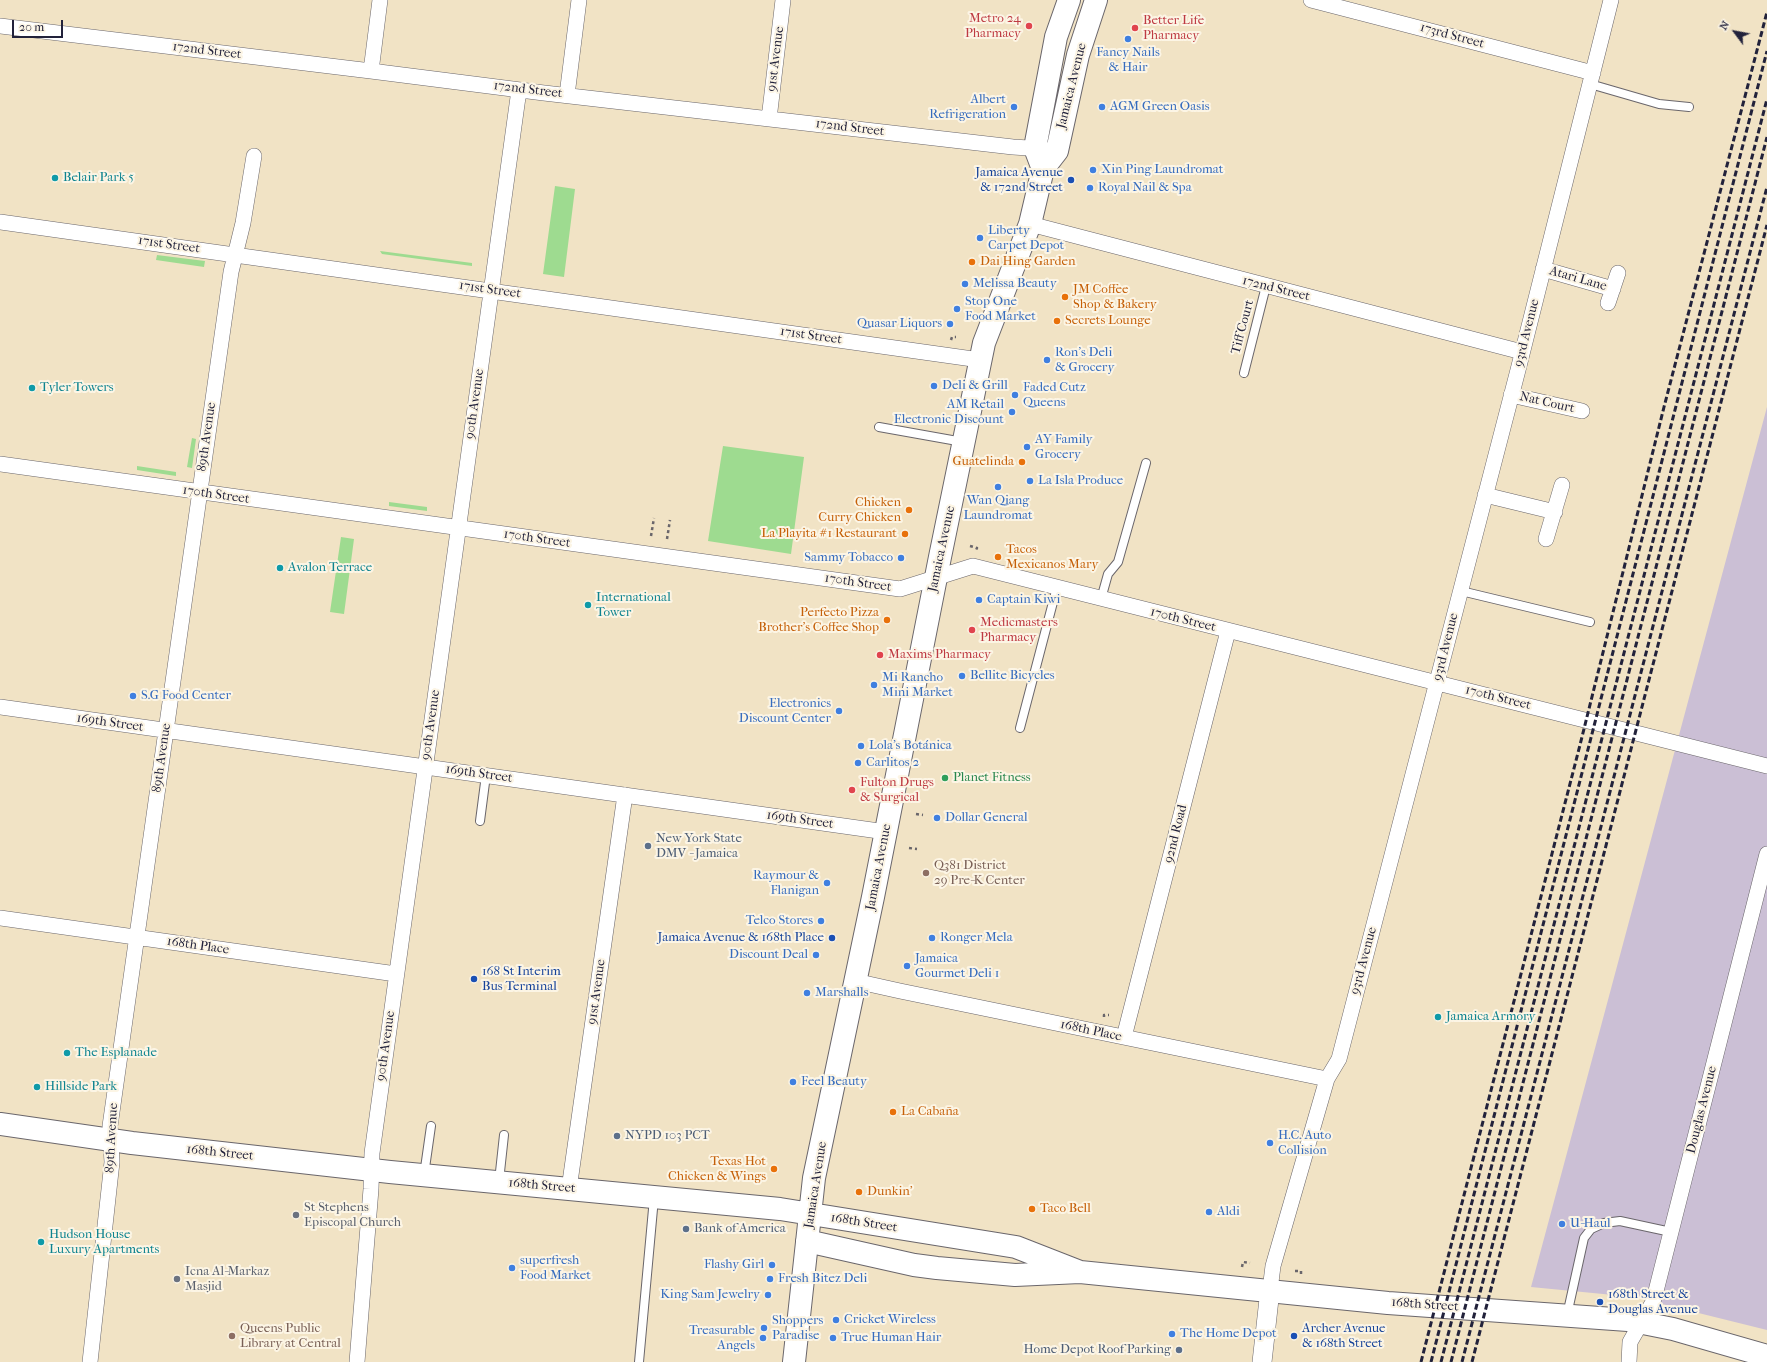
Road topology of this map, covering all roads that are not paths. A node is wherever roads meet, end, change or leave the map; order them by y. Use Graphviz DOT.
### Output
graph roads {
  1 [pos="380,0"];
  2 [pos="579,0"];
  3 [pos="783,0"];
  4 [pos="1069,0"];
  5 [pos="1096,0"];
  6 [pos="1311,0"];
  7 [pos="1611,0"];
  8 [pos="0,26"];
  9 [pos="371,71"];
  10 [pos="1591,78"];
  11 [pos="518,90"];
  12 [pos="567,95"];
  13 [pos="1689,107"];
  14 [pos="769,119"];
  15 [pos="1035,148"];
  16 [pos="1057,151"];
  17 [pos="254,156"];
  18 [pos="1043,169"];
  19 [pos="0,222"];
  20 [pos="1030,224"];
  21 [pos="235,254"];
  22 [pos="1543,269"];
  23 [pos="1618,273"];
  24 [pos="1266,286"];
  25 [pos="491,291"];
  26 [pos="1522,352"];
  27 [pos="980,360"];
  28 [pos="1244,373"];
  29 [pos="1511,395"];
  30 [pos="1582,411"];
  31 [pos="879,427"];
  32 [pos="964,442"];
  33 [pos="1146,463"];
  34 [pos="0,464"];
  35 [pos="1562,485"];
  36 [pos="200,492"];
  37 [pos="1485,495"];
  38 [pos="1555,512"];
  39 [pos="458,529"];
  40 [pos="1546,539"];
  41 [pos="936,578"];
  42 [pos="1057,588"];
  43 [pos="1461,591"];
  44 [pos="1100,599"];
  45 [pos="1590,622"];
  46 [pos="1228,631"];
  47 [pos="1437,683"];
  48 [pos="0,707"];
  49 [pos="1020,728"];
  50 [pos="166,730"];
  51 [pos="1767,766"];
  52 [pos="425,767"];
  53 [pos="486,775"];
  54 [pos="624,795"];
  55 [pos="480,821"];
  56 [pos="886,832"];
  57 [pos="1767,854"];
  58 [pos="0,918"];
  59 [pos="137,938"];
  60 [pos="396,974"];
  61 [pos="856,981"];
  62 [pos="1124,1037"];
  63 [pos="1327,1079"];
  64 [pos="0,1124"];
  65 [pos="431,1126"];
  66 [pos="504,1135"];
  67 [pos="111,1141"];
  68 [pos="372,1169"];
  69 [pos="424,1175"];
  70 [pos="499,1182"];
  71 [pos="569,1189"];
  72 [pos="654,1197"];
  73 [pos="810,1214"];
  74 [pos="1671,1232"];
  75 [pos="808,1241"];
  76 [pos="1080,1272"];
  77 [pos="1270,1290"];
  78 [pos="1567,1316"];
  79 [pos="1641,1322"];
  80 [pos="1767,1356"];
  81 [pos="90,1362"];
  82 [pos="357,1362"];
  83 [pos="639,1362"];
  84 [pos="794,1362"];
  85 [pos="1262,1362"];
  86 [pos="1629,1362"];
  1 -- 9 [label="street"];
  2 -- 12 [label="street"];
  3 -- 14 [label="street, 91st Avenue"];
  4 -- 15 [label="main road, Jamaica Avenue"];
  5 -- 16 [label="main road, Jamaica Avenue"];
  6 -- 10 [label="street, 173rd Street"];
  7 -- 10 [label="street, 93rd Avenue"];
  8 -- 9 [label="street, 172nd Street"];
  9 -- 11 [label="street, 172nd Street"];
  10 -- 13 [label="lane"];
  10 -- 22 [label="street, 93rd Avenue"];
  11 -- 12 [label="street, 172nd Street"];
  11 -- 25 [label="street, 90th Avenue"];
  12 -- 14 [label="street, 172nd Street"];
  14 -- 15 [label="street, 172nd Street"];
  15 -- 16 [label="street, 172nd Street"];
  15 -- 18 [label="main road"];
  16 -- 18 [label="main road, Jamaica Avenue"];
  17 -- 21 [label="street, 89th Avenue"];
  18 -- 20 [label="main road, Jamaica Avenue"];
  19 -- 21 [label="street, 171st Street"];
  20 -- 24 [label="street, 172nd Street"];
  20 -- 27 [label="main road, Jamaica Avenue"];
  21 -- 25 [label="street, 171st Street"];
  21 -- 36 [label="street, 89th Avenue"];
  22 -- 23 [label="street, Atari Lane"];
  22 -- 26 [label="street, 93rd Avenue"];
  24 -- 26 [label="street, 172nd Street"];
  24 -- 28 [label="lane, Tiff Court"];
  25 -- 27 [label="street, 171st Street"];
  25 -- 39 [label="street, 90th Avenue"];
  26 -- 29 [label="street, 93rd Avenue"];
  27 -- 32 [label="main road, Jamaica Avenue"];
  29 -- 30 [label="street, Nat Court"];
  29 -- 37 [label="street, 93rd Avenue"];
  31 -- 32 [label="lane"];
  32 -- 41 [label="main road, Jamaica Avenue"];
  33 -- 44 [label="lane"];
  34 -- 36 [label="street, 170th Street"];
  35 -- 38 [label="street"];
  36 -- 39 [label="street, 170th Street"];
  36 -- 50 [label="street, 89th Avenue"];
  37 -- 38 [label="street"];
  37 -- 43 [label="street, 93rd Avenue"];
  38 -- 40 [label="street"];
  39 -- 41 [label="street, 170th Street"];
  39 -- 52 [label="street, 90th Avenue"];
  41 -- 42 [label="street, 170th Street"];
  41 -- 56 [label="main road, Jamaica Avenue"];
  42 -- 44 [label="street, 170th Street"];
  42 -- 49 [label="lane"];
  43 -- 45 [label="lane"];
  43 -- 47 [label="street, 93rd Avenue"];
  44 -- 46 [label="street, 170th Street"];
  46 -- 47 [label="street, 170th Street"];
  46 -- 62 [label="street, 92nd Road"];
  47 -- 51 [label="street, 170th Street"];
  47 -- 63 [label="street, 93rd Avenue"];
  48 -- 50 [label="street, 169th Street"];
  50 -- 52 [label="street, 169th Street"];
  50 -- 59 [label="street, 89th Avenue"];
  52 -- 53 [label="street, 169th Street"];
  52 -- 60 [label="street, 90th Avenue"];
  53 -- 54 [label="street, 169th Street"];
  53 -- 55 [label="lane"];
  54 -- 56 [label="street, 169th Street"];
  54 -- 71 [label="street, 91st Avenue"];
  56 -- 61 [label="main road, Jamaica Avenue"];
  57 -- 74 [label="street, Douglas Avenue"];
  58 -- 59 [label="street, 168th Place"];
  59 -- 60 [label="street, 168th Place"];
  59 -- 67 [label="street, 89th Avenue"];
  60 -- 68 [label="street, 90th Avenue"];
  61 -- 62 [label="street, 168th Place"];
  61 -- 73 [label="main road, Jamaica Avenue"];
  62 -- 63 [label="street, 168th Place"];
  63 -- 77 [label="street, 93rd Avenue"];
  64 -- 67 [label="main road, 168th Street"];
  65 -- 69 [label="lane"];
  66 -- 70 [label="lane"];
  67 -- 68 [label="main road, 168th Street"];
  67 -- 81 [label="street, 89th Avenue"];
  68 -- 69 [label="main road, 168th Street"];
  68 -- 82 [label="street, 90th Avenue"];
  69 -- 70 [label="main road, 168th Street"];
  70 -- 71 [label="main road, 168th Street"];
  71 -- 72 [label="main road, 168th Street"];
  72 -- 73 [label="main road, 168th Street"];
  72 -- 83 [label="lane"];
  73 -- 75 [label="main road, Jamaica Avenue"];
  73 -- 76 [label="main road, 168th Street"];
  74 -- 78 [label="lane"];
  74 -- 79 [label="street, Douglas Avenue"];
  75 -- 76 [label="main road, 168th Street"];
  75 -- 84 [label="main road, Jamaica Avenue"];
  76 -- 77 [label="main road, 168th Street"];
  77 -- 78 [label="main road, 168th Street"];
  77 -- 85 [label="street"];
  78 -- 79 [label="main road, 168th Street"];
  79 -- 80 [label="main road, 168th Street"];
  79 -- 86 [label="street, Douglas Avenue"];
}
